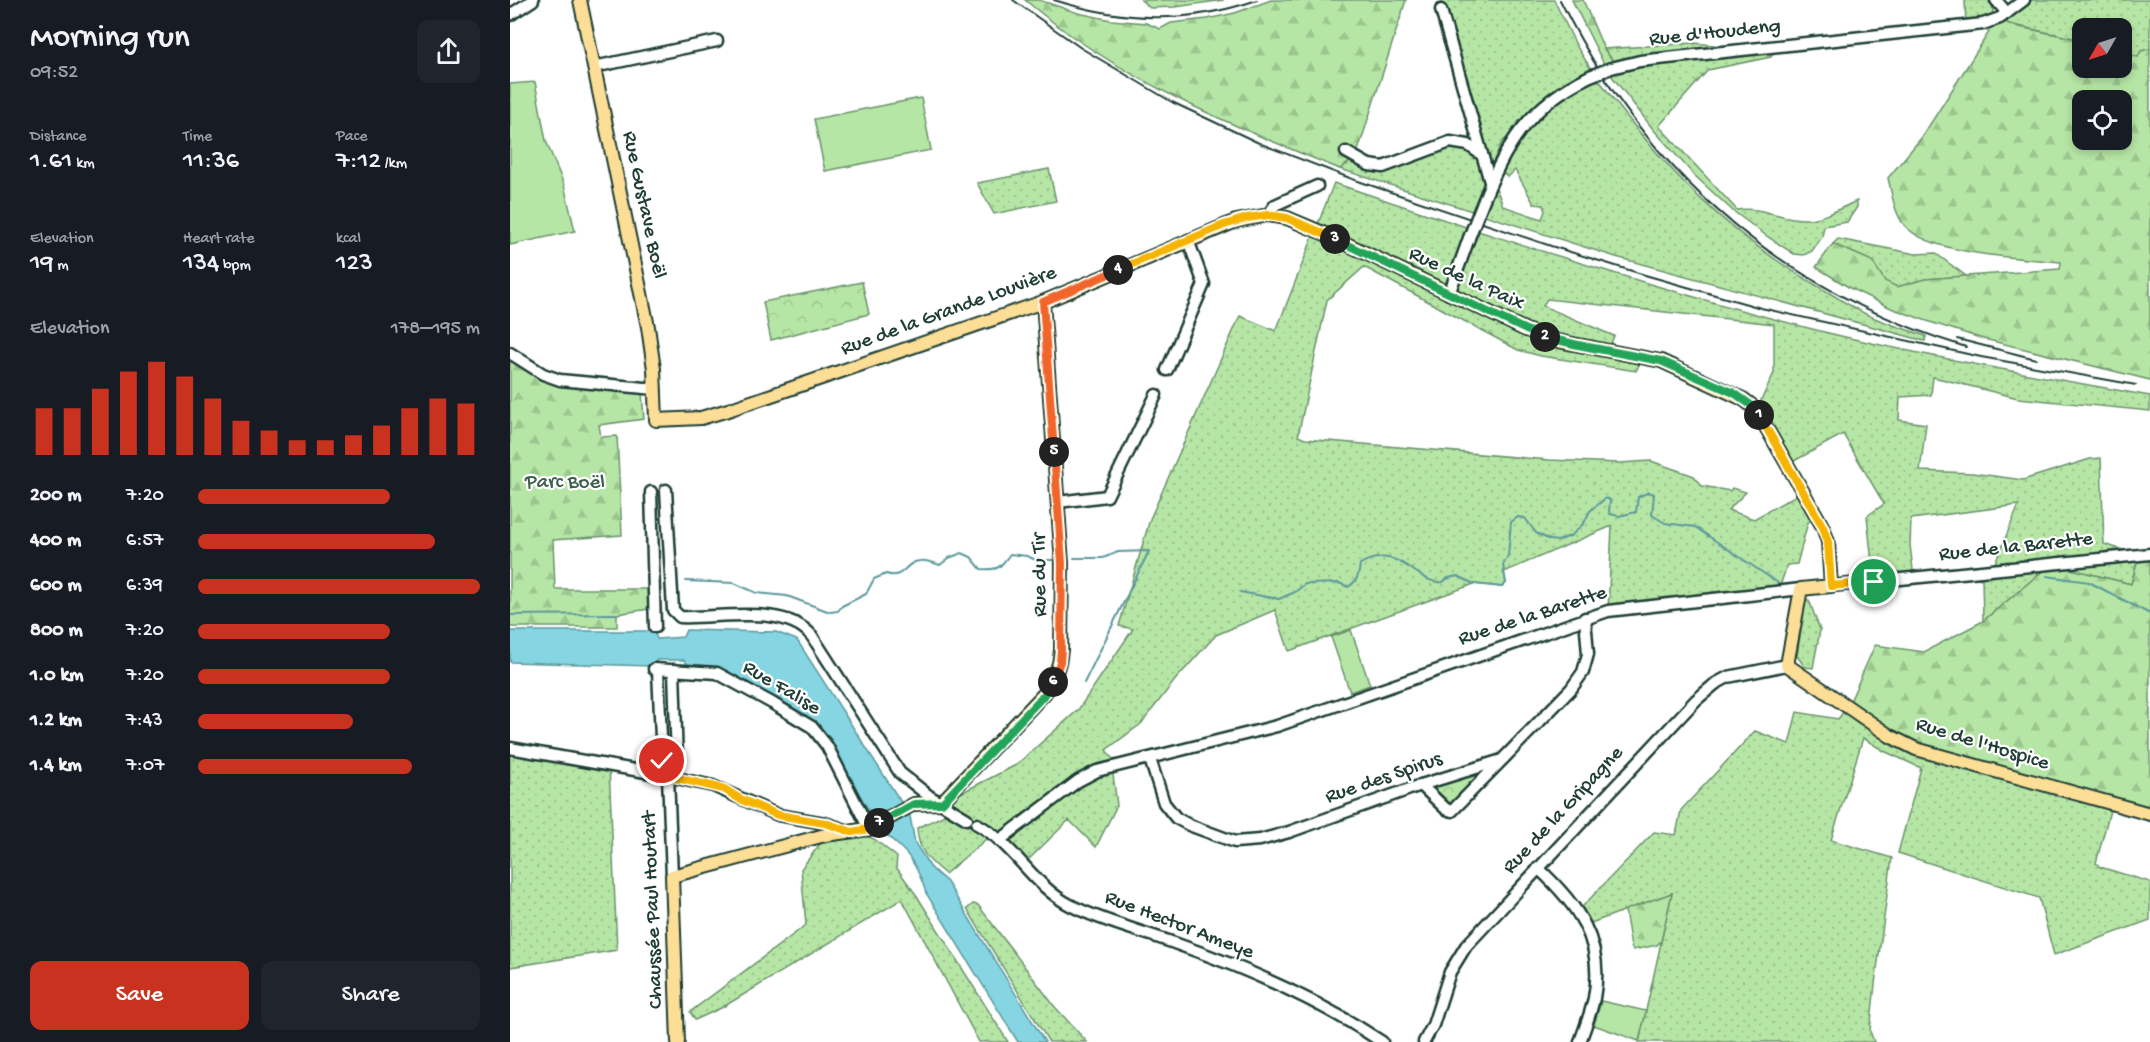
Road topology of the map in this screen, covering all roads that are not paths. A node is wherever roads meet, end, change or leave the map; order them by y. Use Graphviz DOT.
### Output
graph roads {
  1 [pos="533,0"];
  2 [pos="580,0"];
  3 [pos="1996,0"];
  4 [pos="2024,0"];
  5 [pos="1441,10"];
  6 [pos="510,15"];
  7 [pos="2004,15"];
  8 [pos="717,41"];
  9 [pos="594,67"];
  10 [pos="1346,152"];
  11 [pos="1484,158"];
  12 [pos="1490,182"];
  13 [pos="1317,186"];
  14 [pos="1268,215"];
  15 [pos="1247,218"];
  16 [pos="1188,240"];
  17 [pos="1449,294"];
  18 [pos="1043,302"];
  19 [pos="510,353"];
  20 [pos="1167,370"];
  21 [pos="655,389"];
  22 [pos="1155,395"];
  23 [pos="657,420"];
  24 [pos="666,490"];
  25 [pos="651,492"];
  26 [pos="1058,502"];
  27 [pos="2150,554"];
  28 [pos="1831,586"];
  29 [pos="1801,590"];
  30 [pos="1586,618"];
  31 [pos="655,627"];
  32 [pos="1787,665"];
  33 [pos="674,670"];
  34 [pos="510,748"];
  35 [pos="1150,759"];
  36 [pos="1502,760"];
  37 [pos="668,776"];
  38 [pos="1421,785"];
  39 [pos="942,803"];
  40 [pos="2150,814"];
  41 [pos="967,819"];
  42 [pos="977,824"];
  43 [pos="869,829"];
  44 [pos="852,832"];
  45 [pos="1000,840"];
  46 [pos="1538,868"];
  47 [pos="672,876"];
  48 [pos="678,1042"];
  49 [pos="1382,1042"];
  50 [pos="1424,1042"];
  51 [pos="1580,1042"];
  1 -- 6 [label="street"];
  2 -- 9 [label="main road, Rue Gustave Boël"];
  3 -- 7 [label="street"];
  4 -- 7 [label="street, Rue d'Houdeng"];
  5 -- 11 [label="street"];
  7 -- 12 [label="street, Rue d'Houdeng, bridge"];
  8 -- 9 [label="street"];
  9 -- 21 [label="main road, Rue Gustave Boël"];
  10 -- 11 [label="street"];
  11 -- 12 [label="street"];
  12 -- 17 [label="street, Rue d'Houdeng, bridge"];
  13 -- 14 [label="street"];
  14 -- 15 [label="main road, Rue de la Paix"];
  14 -- 17 [label="main road, Rue de la Paix"];
  15 -- 16 [label="main road, Rue de la Grande Louvière"];
  16 -- 18 [label="main road, Rue de la Grande Louvière"];
  16 -- 20 [label="street"];
  17 -- 28 [label="main road, Rue de la Paix"];
  18 -- 23 [label="main road, Rue de la Grande Louvière"];
  18 -- 26 [label="main road, Rue du Tir"];
  19 -- 21 [label="street"];
  21 -- 23 [label="main road, Rue Gustave Boël"];
  22 -- 26 [label="street"];
  24 -- 39 [label="street"];
  25 -- 31 [label="street"];
  26 -- 39 [label="main road, Rue du Tir"];
  27 -- 28 [label="street, Rue de la Barette"];
  28 -- 29 [label="main road, Rue de la Barette"];
  29 -- 30 [label="street, Rue de la Barette"];
  29 -- 32 [label="main road"];
  30 -- 35 [label="street, Rue de la Barette"];
  30 -- 36 [label="street, Rue des Spirus"];
  32 -- 40 [label="main road, Rue de l'Hospice"];
  32 -- 46 [label="street, Rue de la Gripagne"];
  33 -- 37 [label="street, Chaussée Paul Houtart"];
  33 -- 37 [label="street, Chaussée Paul Houtart"];
  33 -- 43 [label="street, Rue Falise"];
  34 -- 37 [label="street"];
  35 -- 38 [label="street, Rue des Spirus"];
  35 -- 45 [label="street, Rue de la Barette"];
  36 -- 38 [label="street, Rue des Spirus"];
  36 -- 38 [label="street"];
  37 -- 44 [label="street"];
  37 -- 47 [label="street, Chaussée Paul Houtart"];
  39 -- 41 [label="street"];
  39 -- 43 [label="main road"];
  42 -- 45 [label="street, Rue Hector Ameye"];
  43 -- 44 [label="main road"];
  44 -- 47 [label="main road"];
  45 -- 49 [label="street, Rue Hector Ameye"];
  46 -- 50 [label="street, Rue de la Gripagne"];
  46 -- 51 [label="street"];
  47 -- 48 [label="main road, Chaussée Paul Houtart"];
}
